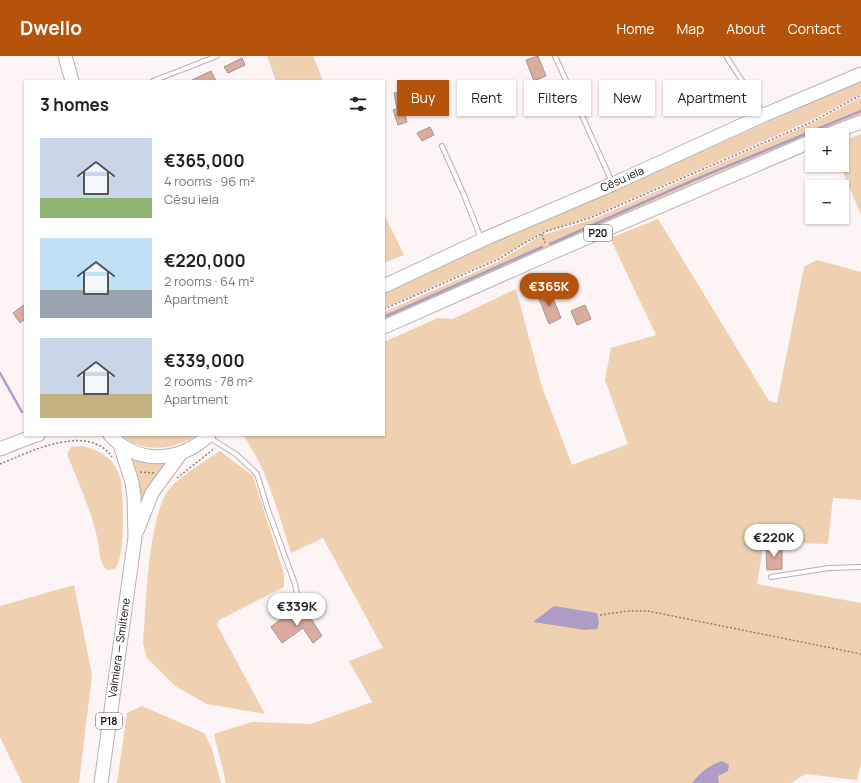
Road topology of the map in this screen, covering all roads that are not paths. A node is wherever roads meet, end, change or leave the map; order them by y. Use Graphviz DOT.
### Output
graph roads {
  1 [pos="64,56"];
  2 [pos="217,56"];
  3 [pos="555,56"];
  4 [pos="726,56"];
  5 [pos="861,74"];
  6 [pos="72,80"];
  7 [pos="157,80"];
  8 [pos="764,115"];
  9 [pos="861,122"];
  10 [pos="845,128"];
  11 [pos="805,144"];
  12 [pos="442,146"];
  13 [pos="613,184"];
  14 [pos="482,240"];
  15 [pos="385,286"];
  16 [pos="385,327"];
  17 [pos="32,436"];
  18 [pos="208,436"];
  19 [pos="111,438"];
  20 [pos="0,449"];
  21 [pos="181,453"];
  22 [pos="135,537"];
  23 [pos="861,567"];
  24 [pos="771,577"];
  25 [pos="295,618"];
  26 [pos="100,783"];
  1 -- 6 [label="main road"];
  2 -- 7 [label="lane"];
  3 -- 13 [label="lane"];
  4 -- 8 [label="lane"];
  5 -- 8 [label="main road, Cēsu iela"];
  8 -- 13 [label="main road, Cēsu iela"];
  9 -- 10 [label="main road"];
  11 -- 16 [label="main road, P20"];
  12 -- 14 [label="lane"];
  13 -- 14 [label="main road, Cēsu iela"];
  14 -- 15 [label="main road, Cēsu iela"];
  17 -- 20 [label="main road"];
  18 -- 21 [label="main road, P18"];
  18 -- 25 [label="lane"];
  19 -- 21 [label="main road, P18"];
  19 -- 22 [label="main road, Valmiera — Smiltene / P18"];
  21 -- 22 [label="main road, Valmiera — Smiltene / P18"];
  22 -- 26 [label="main road, Valmiera — Smiltene / P18"];
  23 -- 24 [label="lane"];
}
